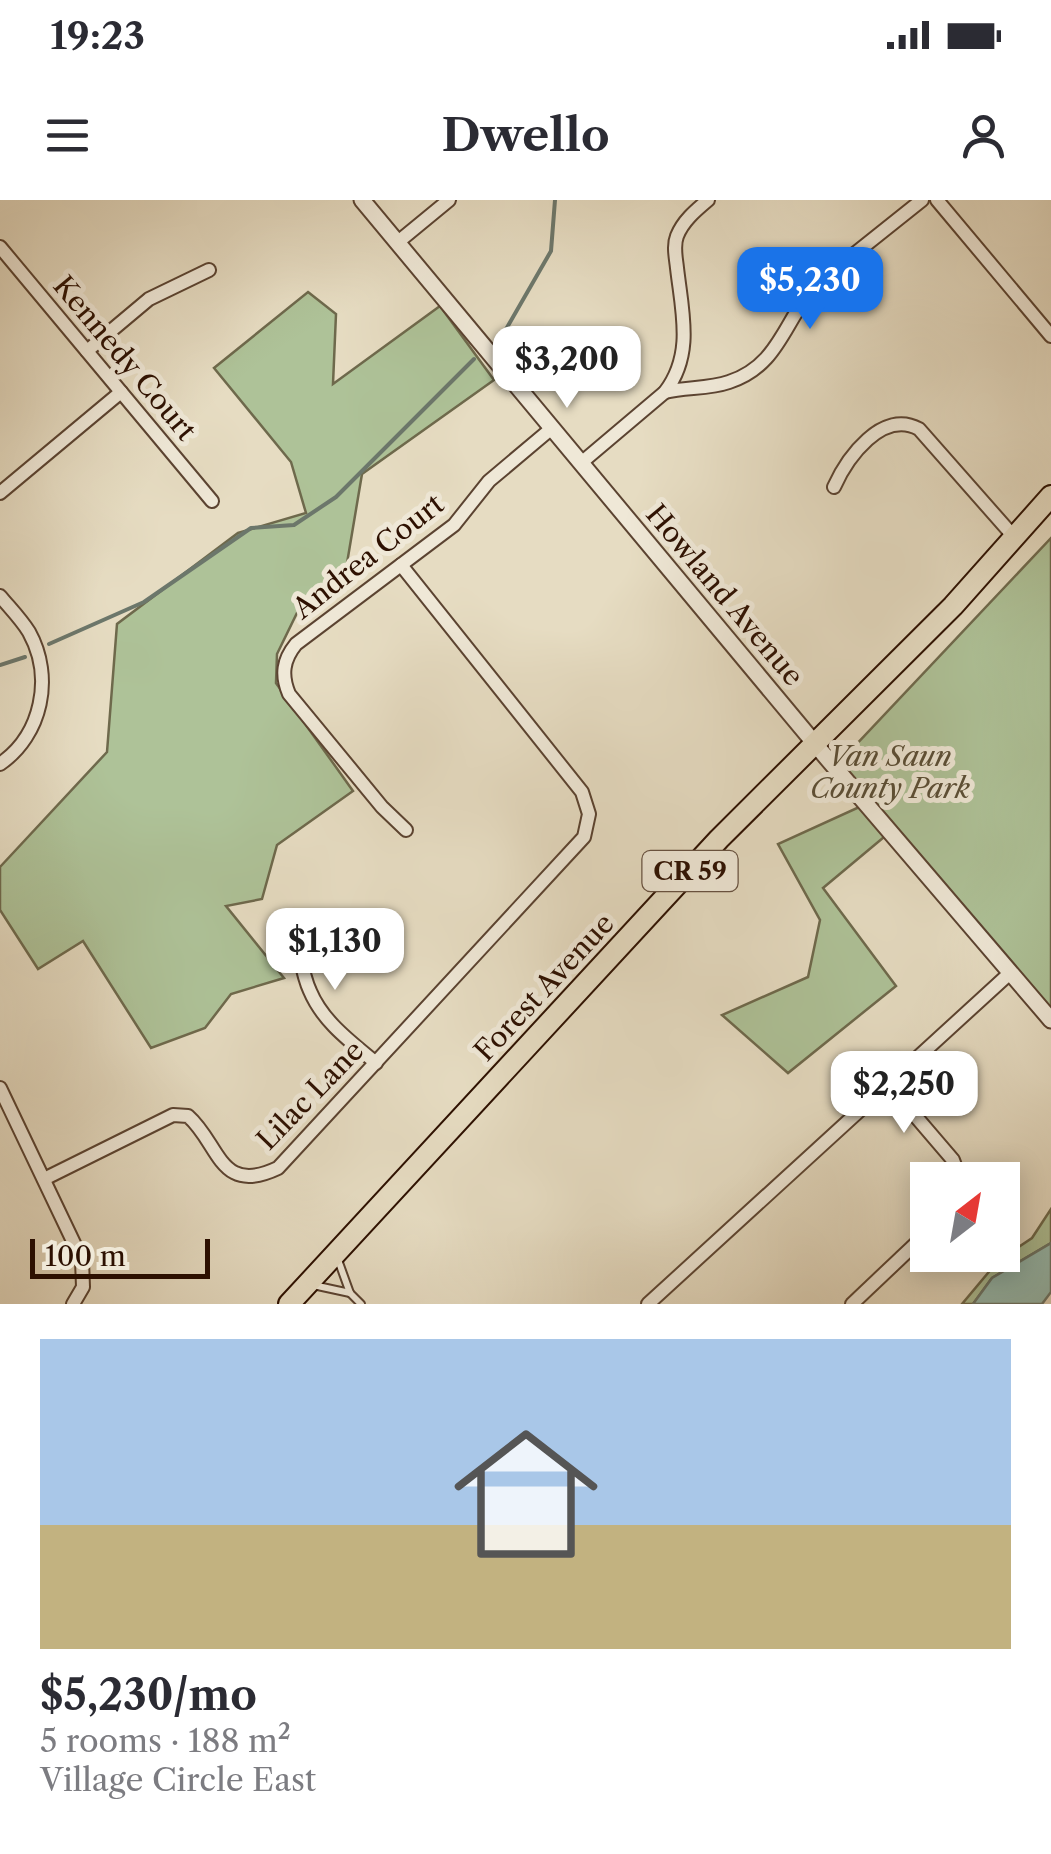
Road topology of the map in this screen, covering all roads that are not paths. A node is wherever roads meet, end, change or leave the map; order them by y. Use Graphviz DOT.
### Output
graph roads {
  1 [pos="362,200"];
  2 [pos="449,200"];
  3 [pos="708,200"];
  4 [pos="922,200"];
  5 [pos="937,200"];
  6 [pos="398,242"];
  7 [pos="0,247"];
  8 [pos="210,270"];
  9 [pos="1051,336"];
  10 [pos="86,351"];
  11 [pos="121,392"];
  12 [pos="665,392"];
  13 [pos="552,428"];
  14 [pos="581,463"];
  15 [pos="834,487"];
  16 [pos="0,493"];
  17 [pos="1051,496"];
  18 [pos="212,501"];
  19 [pos="1015,538"];
  20 [pos="401,565"];
  21 [pos="0,596"];
  22 [pos="814,742"];
  23 [pos="0,764"];
  24 [pos="406,830"];
  25 [pos="293,928"];
  26 [pos="1010,973"];
  27 [pos="1051,1020"];
  28 [pos="376,1063"];
  29 [pos="888,1084"];
  30 [pos="0,1088"];
  31 [pos="953,1162"];
  32 [pos="44,1179"];
  33 [pos="910,1249"];
  34 [pos="335,1253"];
  35 [pos="307,1284"];
  36 [pos="350,1293"];
  37 [pos="72,1304"];
  38 [pos="288,1304"];
  39 [pos="340,1304"];
  40 [pos="362,1304"];
  41 [pos="648,1304"];
  42 [pos="852,1304"];
  1 -- 6 [label="street, Howland Avenue"];
  2 -- 6 [label="street"];
  3 -- 12 [label="street"];
  4 -- 12 [label="street"];
  5 -- 9 [label="street"];
  6 -- 13 [label="street, Howland Avenue"];
  7 -- 10 [label="street, Kennedy Court"];
  8 -- 10 [label="street"];
  10 -- 11 [label="street, Kennedy Court"];
  11 -- 16 [label="street"];
  11 -- 18 [label="street, Kennedy Court"];
  12 -- 14 [label="street"];
  13 -- 14 [label="street, Howland Avenue"];
  13 -- 20 [label="street, Andrea Court"];
  14 -- 22 [label="street, Howland Avenue"];
  15 -- 19 [label="street"];
  17 -- 19 [label="main road, Forest Avenue / CR 59"];
  19 -- 22 [label="main road, Forest Avenue / CR 59"];
  20 -- 24 [label="street, Andrea Court"];
  20 -- 28 [label="street, Lilac Lane"];
  21 -- 23 [label="street"];
  22 -- 26 [label="street, Howland Avenue"];
  22 -- 34 [label="main road, Forest Avenue / CR 59"];
  25 -- 28 [label="street"];
  26 -- 27 [label="street, Howland Avenue"];
  26 -- 29 [label="street"];
  28 -- 32 [label="street, Lilac Lane"];
  29 -- 31 [label="street"];
  29 -- 41 [label="street"];
  30 -- 32 [label="street"];
  32 -- 37 [label="street"];
  33 -- 42 [label="street"];
  34 -- 35 [label="main road, Forest Avenue / CR 59"];
  34 -- 36 [label="lane"];
  35 -- 36 [label="lane"];
  35 -- 38 [label="main road, Forest Avenue / CR 59"];
  36 -- 39 [label="lane"];
  36 -- 40 [label="lane"];
}
